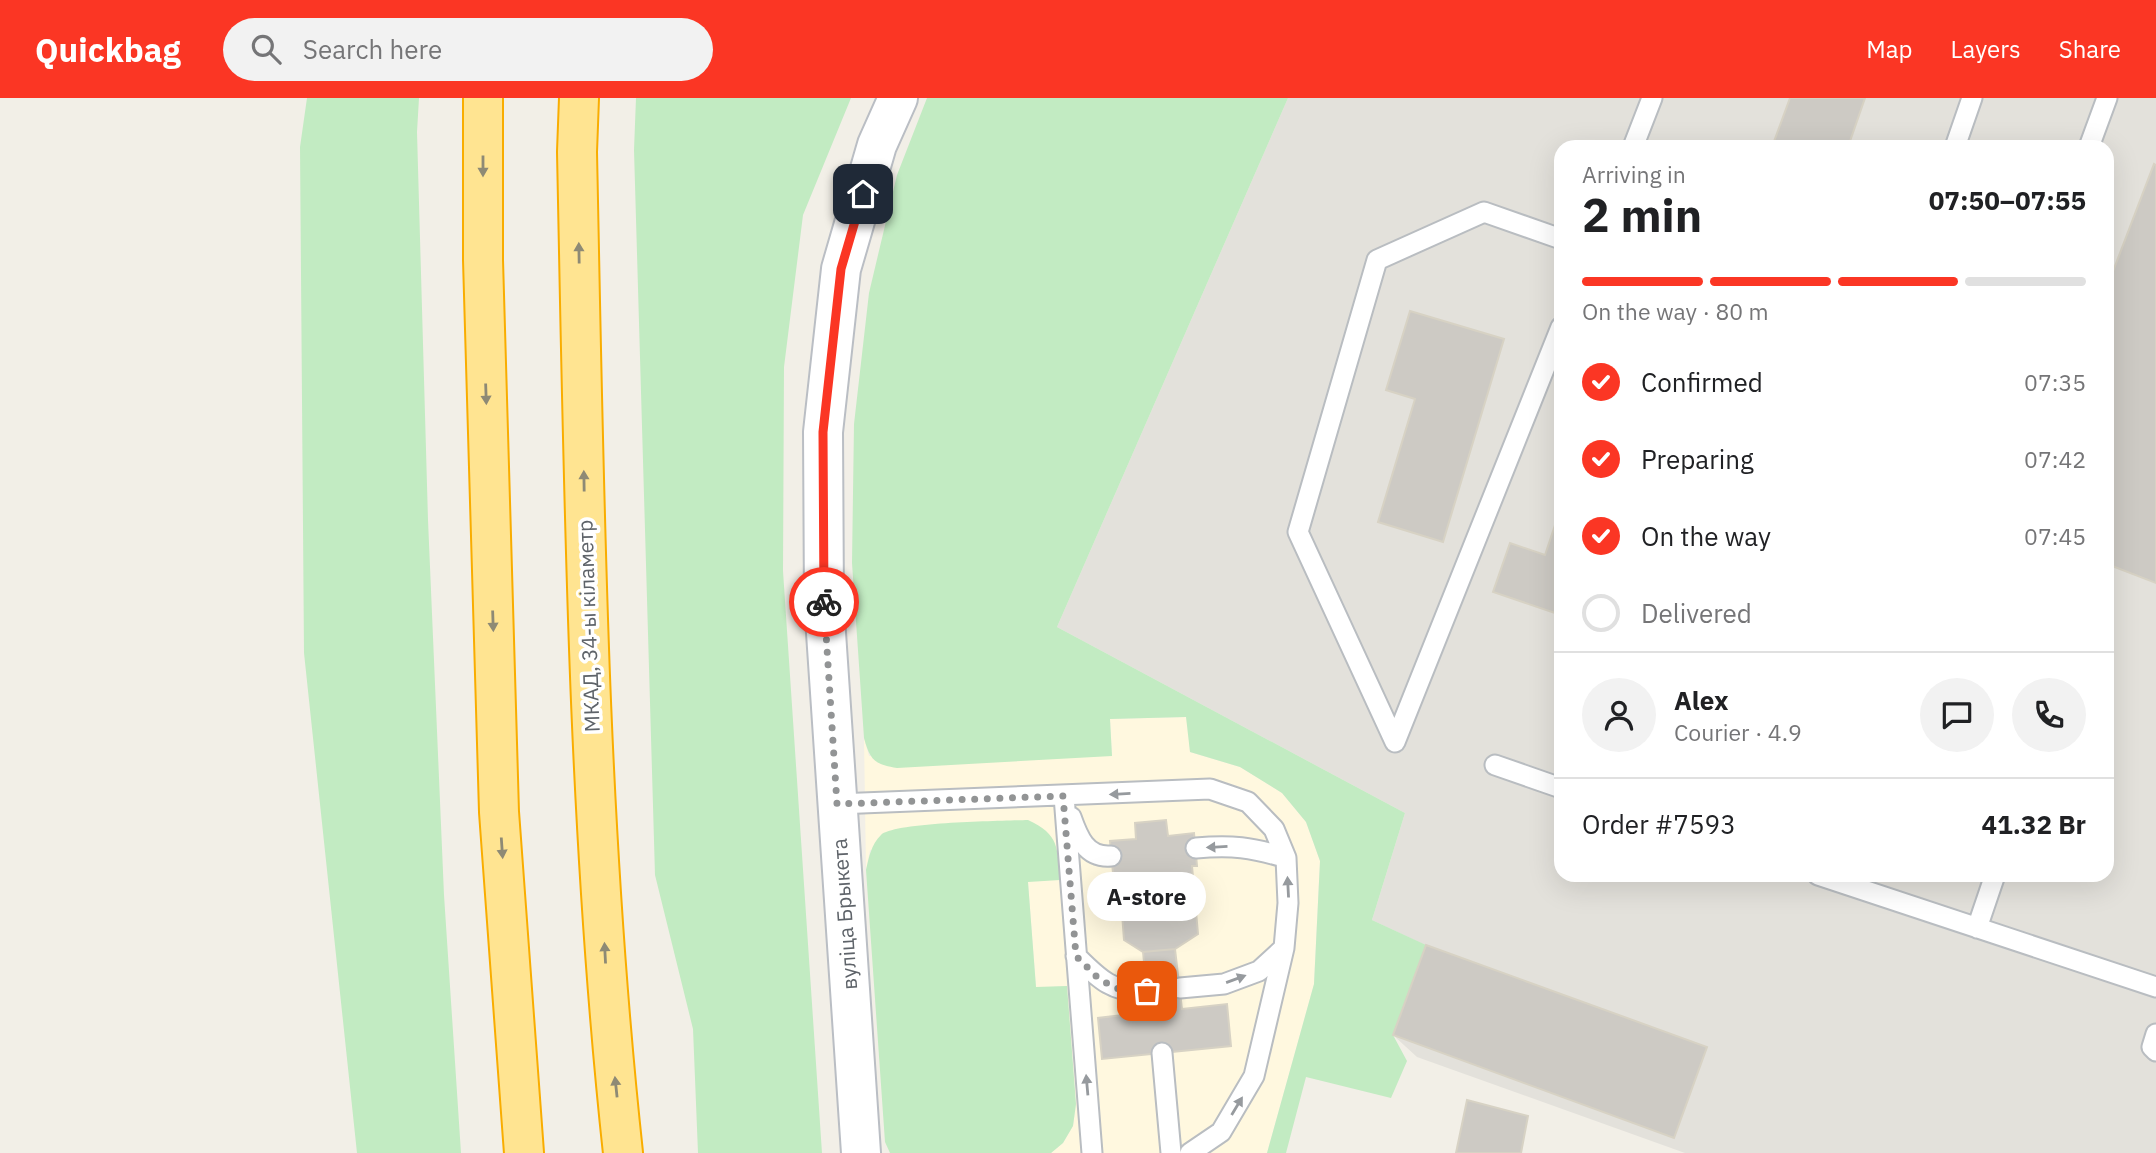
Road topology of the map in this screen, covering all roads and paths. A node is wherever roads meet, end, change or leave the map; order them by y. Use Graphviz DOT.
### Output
graph roads {
  1 [pos="483,98"];
  2 [pos="579,98"];
  3 [pos="898,98"];
  4 [pos="1652,98"];
  5 [pos="1972,98"];
  6 [pos="2107,98"];
  7 [pos="1636,140"];
  8 [pos="1957,140"];
  9 [pos="2092,140"];
  10 [pos="1554,237"];
  11 [pos="1554,344"];
  12 [pos="1495,765"];
  13 [pos="1554,786"];
  14 [pos="1063,796"];
  15 [pos="837,804"];
  16 [pos="1196,848"];
  17 [pos="1111,856"];
  18 [pos="1286,858"];
  19 [pos="1839,882"];
  20 [pos="1993,882"];
  21 [pos="1977,928"];
  22 [pos="1284,948"];
  23 [pos="1076,956"];
  24 [pos="2156,986"];
  25 [pos="1180,988"];
  26 [pos="1147,991"];
  27 [pos="2156,1034"];
  28 [pos="2156,1051"];
  29 [pos="1162,1053"];
  30 [pos="524,1153"];
  31 [pos="623,1153"];
  32 [pos="861,1153"];
  33 [pos="1092,1153"];
  34 [pos="1171,1153"];
  35 [pos="1190,1153"];
  1 -- 30 [label="highway, one-way"];
  31 -- 2 [label="highway, МКАД, 34-ы кіламетр, one-way"];
  3 -- 15 [label="street, вуліца Брыкета"];
  4 -- 7 [label="lane"];
  5 -- 8 [label="lane"];
  6 -- 9 [label="lane"];
  10 -- 11 [label="lane"];
  12 -- 13 [label="lane"];
  14 -- 15 [label="lane"];
  14 -- 17 [label="lane"];
  18 -- 14 [label="lane, one-way"];
  14 -- 23 [label="lane"];
  15 -- 32 [label="street, вуліца Брыкета"];
  18 -- 16 [label="lane, one-way"];
  22 -- 18 [label="lane, one-way"];
  19 -- 21 [label="lane"];
  20 -- 21 [label="lane"];
  21 -- 24 [label="lane"];
  25 -- 22 [label="lane, one-way"];
  35 -- 22 [label="lane, one-way"];
  23 -- 26 [label="lane"];
  33 -- 23 [label="lane, one-way"];
  27 -- 28 [label="lane"];
  29 -- 34 [label="lane"];
}
